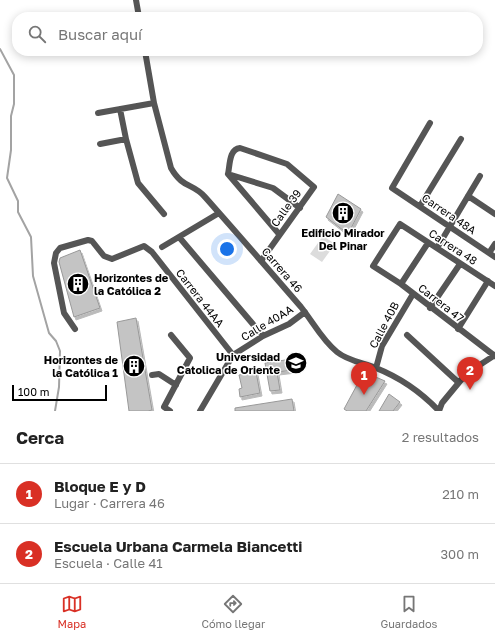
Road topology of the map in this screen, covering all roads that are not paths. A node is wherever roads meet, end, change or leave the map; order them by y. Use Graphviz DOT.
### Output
graph roads {
  1 [pos="136,0"];
  2 [pos="138,12"];
  3 [pos="146,56"];
  4 [pos="154,103"];
  5 [pos="120,109"];
  6 [pos="98,113"];
  7 [pos="430,123"];
  8 [pos="126,139"];
  9 [pos="461,139"];
  10 [pos="100,144"];
  11 [pos="228,174"];
  12 [pos="480,176"];
  13 [pos="468,196"];
  14 [pos="420,206"];
  15 [pos="300,208"];
  16 [pos="219,213"];
  17 [pos="164,214"];
  18 [pos="495,214"];
  19 [pos="449,226"];
  20 [pos="279,234"];
  21 [pos="180,237"];
  22 [pos="428,243"];
  23 [pos="495,244"];
  24 [pos="162,247"];
  25 [pos="437,248"];
  26 [pos="492,255"];
  27 [pos="261,261"];
  28 [pos="460,264"];
  29 [pos="373,266"];
  30 [pos="488,281"];
  31 [pos="401,284"];
  32 [pos="495,286"];
  33 [pos="414,294"];
  34 [pos="430,308"];
  35 [pos="305,312"];
  36 [pos="75,329"];
  37 [pos="458,329"];
  38 [pos="171,335"];
  39 [pos="407,335"];
  40 [pos="263,336"];
  41 [pos="233,355"];
  42 [pos="495,356"];
  43 [pos="376,368"];
  44 [pos="152,375"];
  45 [pos="458,382"];
  46 [pos="176,385"];
  47 [pos="167,409"];
  48 [pos="200,411"];
  49 [pos="439,411"];
  1 -- 2 [label="street"];
  3 -- 4 [label="street, Carrera 46"];
  4 -- 5 [label="street"];
  4 -- 16 [label="street, Carrera 46"];
  5 -- 6 [label="street"];
  5 -- 8 [label="street"];
  7 -- 14 [label="street, Carrera 48A"];
  8 -- 10 [label="street"];
  8 -- 17 [label="street"];
  9 -- 14 [label="street"];
  11 -- 15 [label="street"];
  11 -- 15 [label="street, Calle 39"];
  11 -- 20 [label="street"];
  12 -- 13 [label="street"];
  13 -- 18 [label="street"];
  13 -- 19 [label="street"];
  14 -- 19 [label="street, Carrera 48A"];
  15 -- 20 [label="street, Calle 39"];
  16 -- 21 [label="street"];
  16 -- 27 [label="street, Carrera 46"];
  19 -- 25 [label="street"];
  19 -- 26 [label="street, Carrera 48A"];
  20 -- 27 [label="street, Calle 39"];
  21 -- 24 [label="street"];
  21 -- 40 [label="street"];
  22 -- 25 [label="street, Carrera 48"];
  22 -- 29 [label="street, Carrera 48"];
  22 -- 31 [label="street"];
  23 -- 26 [label="street"];
  25 -- 28 [label="street, Carrera 48"];
  27 -- 35 [label="street, Carrera 46"];
  28 -- 30 [label="street, Carrera 48"];
  28 -- 34 [label="street"];
  29 -- 31 [label="street, Carrera 47"];
  30 -- 32 [label="street, Carrera 48"];
  30 -- 37 [label="street"];
  31 -- 33 [label="street, Carrera 47"];
  33 -- 34 [label="street, Carrera 47"];
  33 -- 43 [label="street, Calle 40B"];
  34 -- 37 [label="street, Carrera 47"];
  35 -- 40 [label="street, Calle 40AA"];
  35 -- 43 [label="street, Carrera 46"];
  36 -- 41 [label="street, Carrera 44AA"];
  37 -- 42 [label="street, Carrera 47"];
  38 -- 46 [label="street"];
  39 -- 45 [label="street"];
  40 -- 41 [label="street, Calle 40AA"];
  41 -- 48 [label="street, Calle 40AA"];
  42 -- 45 [label="street"];
  43 -- 49 [label="street, Carrera 46"];
  44 -- 46 [label="street"];
  45 -- 49 [label="street"];
  46 -- 47 [label="street"];
}
